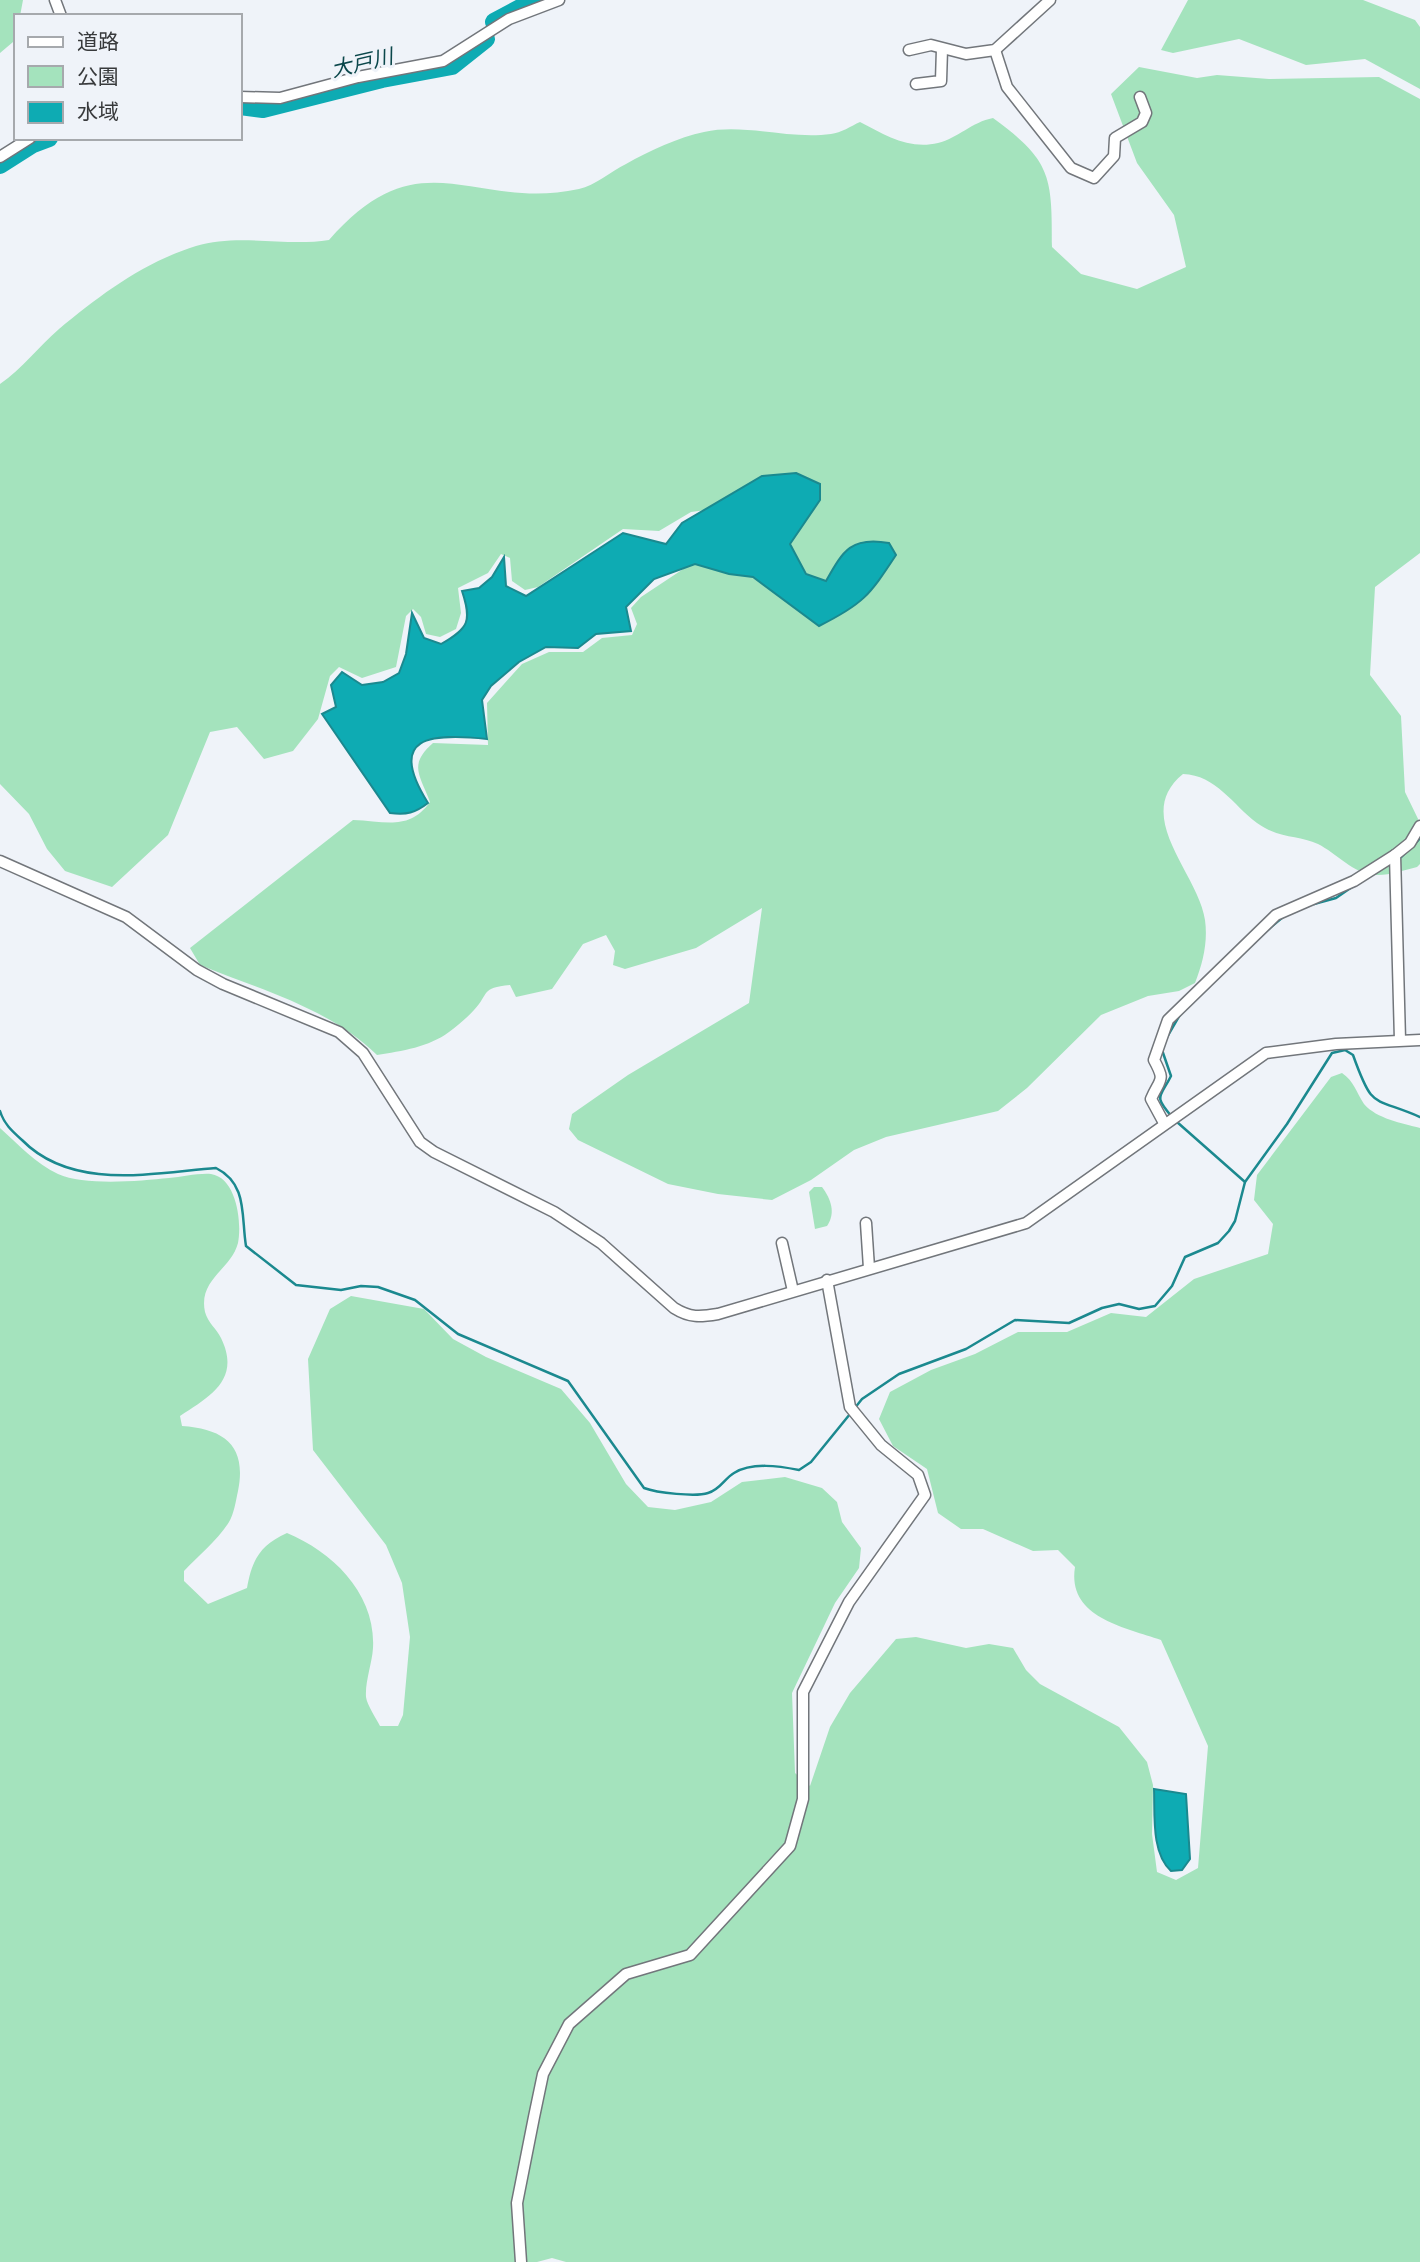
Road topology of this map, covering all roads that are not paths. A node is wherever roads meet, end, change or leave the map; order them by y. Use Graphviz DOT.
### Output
graph roads {
  1 [pos="559,0"];
  2 [pos="1050,0"];
  3 [pos="942,49"];
  4 [pos="909,50"];
  5 [pos="995,50"];
  6 [pos="916,84"];
  7 [pos="242,97"];
  8 [pos="1140,97"];
  9 [pos="27,140"];
  10 [pos="0,157"];
  11 [pos="1420,826"];
  12 [pos="1395,855"];
  13 [pos="0,860"];
  14 [pos="1400,1040"];
  15 [pos="1420,1040"];
  16 [pos="1164,1123"];
  17 [pos="866,1223"];
  18 [pos="782,1243"];
  19 [pos="869,1268"];
  20 [pos="827,1280"];
  21 [pos="793,1291"];
  22 [pos="521,2262"];
  1 -- 7 [label="street"];
  2 -- 5 [label="street"];
  3 -- 4 [label="street"];
  3 -- 5 [label="street"];
  3 -- 6 [label="street"];
  5 -- 8 [label="street"];
  9 -- 10 [label="street"];
  11 -- 12 [label="street"];
  12 -- 14 [label="street"];
  12 -- 16 [label="street"];
  13 -- 21 [label="street"];
  14 -- 15 [label="street"];
  14 -- 16 [label="street"];
  16 -- 19 [label="street"];
  17 -- 19 [label="street"];
  18 -- 21 [label="street"];
  19 -- 20 [label="street"];
  20 -- 21 [label="street"];
  20 -- 22 [label="street"];
}
